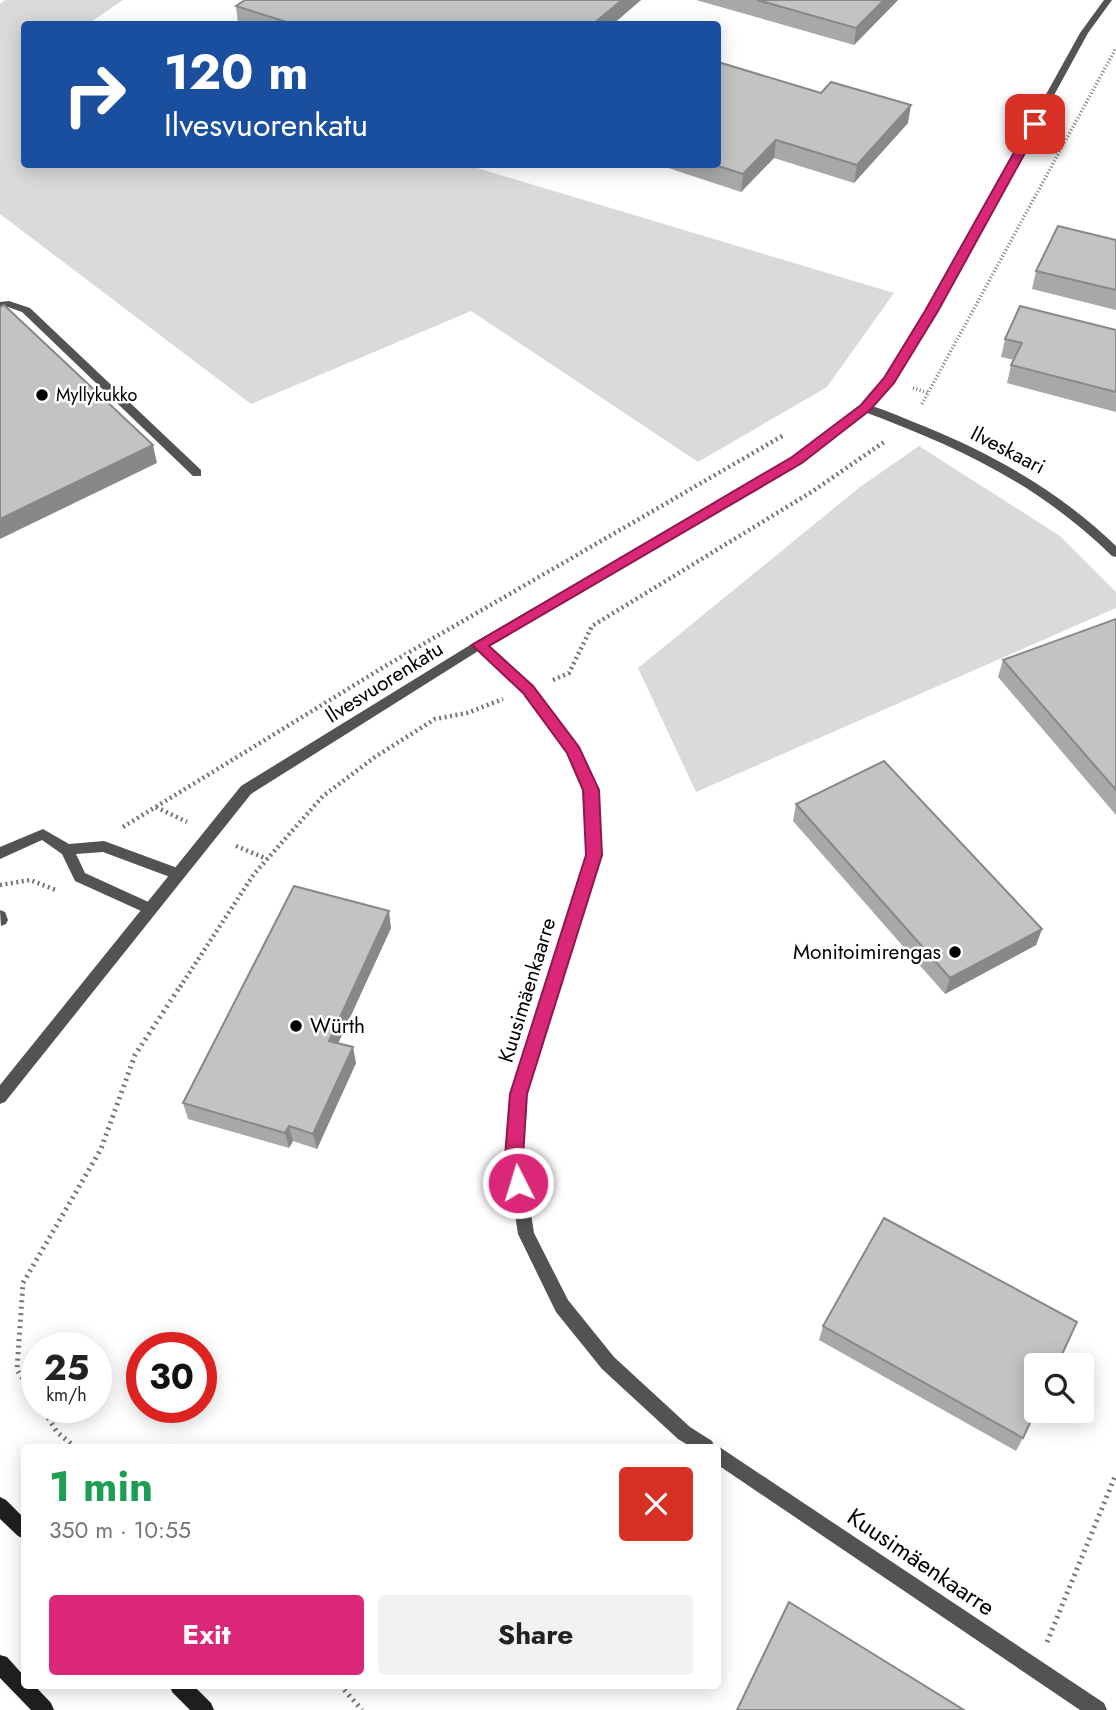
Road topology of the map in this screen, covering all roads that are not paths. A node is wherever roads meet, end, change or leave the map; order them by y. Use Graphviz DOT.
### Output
graph roads {
  1 [pos="1108,0"];
  2 [pos="0,305"];
  3 [pos="866,408"];
  4 [pos="197,473"];
  5 [pos="1116,552"];
  6 [pos="479,645"];
  7 [pos="67,850"];
  8 [pos="0,853"];
  9 [pos="178,874"];
  10 [pos="150,909"];
  11 [pos="0,1097"];
  12 [pos="701,1444"];
  13 [pos="721,1457"];
  14 [pos="0,1506"];
  15 [pos="21,1527"];
  16 [pos="0,1664"];
  17 [pos="21,1686"];
  18 [pos="24,1689"];
  19 [pos="183,1689"];
  20 [pos="44,1710"];
  21 [pos="204,1710"];
  22 [pos="1097,1710"];
  1 -- 3 [label="street, Ilvesvuorenkatu"];
  2 -- 4 [label="street"];
  3 -- 5 [label="street, Ilveskaari"];
  3 -- 6 [label="street, Ilvesvuorenkatu"];
  6 -- 9 [label="street, Ilvesvuorenkatu"];
  6 -- 12 [label="street, Kuusimäenkaarre"];
  7 -- 8 [label="street"];
  7 -- 9 [label="street"];
  7 -- 10 [label="street"];
  9 -- 10 [label="street, Ilvesvuorenkatu"];
  10 -- 11 [label="street, Ilvesvuorenkatu"];
  13 -- 22 [label="street, Kuusimäenkaarre"];
  14 -- 15 [label="main road"];
  16 -- 17 [label="main road"];
  18 -- 20 [label="main road"];
  19 -- 21 [label="main road"];
}
